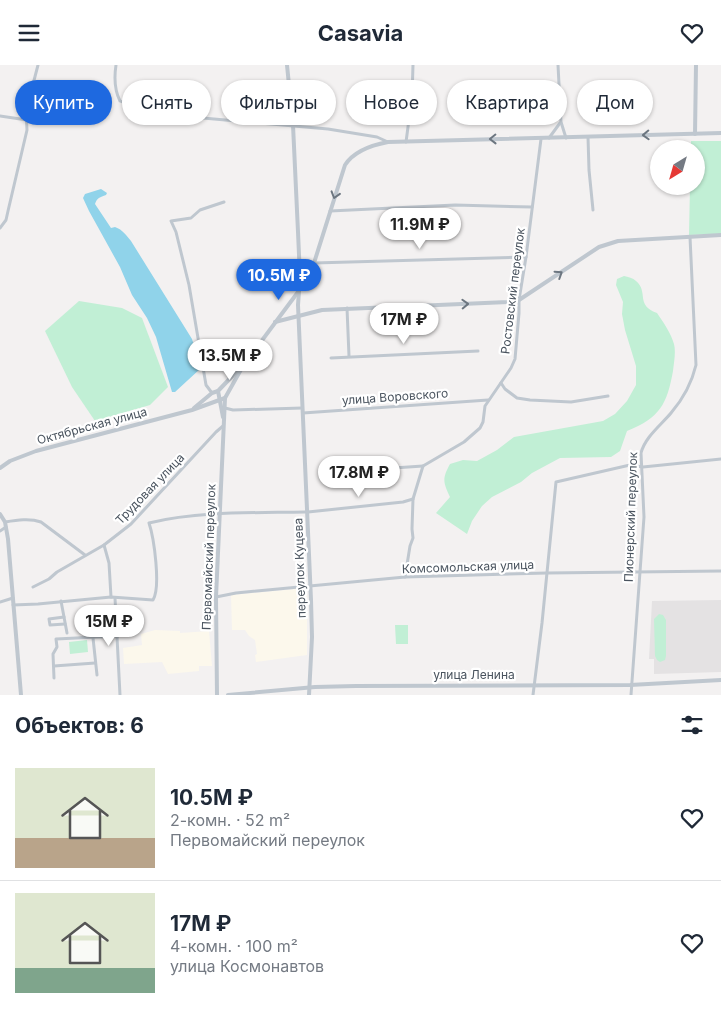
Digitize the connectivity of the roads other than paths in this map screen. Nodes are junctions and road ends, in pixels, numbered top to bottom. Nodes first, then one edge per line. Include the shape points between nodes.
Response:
1 (38, 65) edge
2 (116, 65) edge
3 (287, 65) edge
4 (413, 65) edge
5 (558, 65) edge
6 (696, 65) edge
7 (34, 80) edge
8 (288, 80) edge
9 (559, 80) edge
10 (0, 116) edge
11 (15, 118) edge
12 (221, 119) edge
13 (27, 125) edge
14 (293, 125) joint
15 (558, 125) edge
16 (561, 125) edge
17 (721, 133) edge
18 (694, 134) junction
19 (566, 137) junction
20 (588, 137) junction
21 (548, 138) junction
22 (541, 139) junction
23 (388, 142) junction
24 (406, 142) junction
25 (224, 202) dead end
26 (532, 207) junction
27 (330, 211) junction
28 (593, 211) dead end
29 (0, 228) edge
30 (721, 235) edge
31 (690, 236) junction
32 (526, 257) junction
33 (314, 263) junction
34 (298, 292) junction
35 (519, 300) junction
36 (347, 308) junction
37 (298, 315) junction
38 (275, 322) junction
39 (478, 351) dead end
40 (349, 356) junction
41 (331, 357) dead end
42 (243, 365) junction
43 (501, 383) junction
44 (212, 393) junction
45 (221, 396) junction
46 (608, 396) dead end
47 (489, 400) junction
48 (207, 405) junction
49 (225, 408) junction
50 (192, 410) junction
51 (302, 411) junction
52 (222, 413) junction
53 (224, 419) junction
54 (223, 426) junction
55 (721, 459) edge
56 (423, 466) junction
57 (643, 467) junction
58 (0, 468) edge
59 (335, 472) dead end
60 (413, 499) junction
61 (306, 512) junction
62 (0, 514) edge
63 (220, 514) junction
64 (4, 523) edge
65 (0, 531) edge
66 (104, 545) junction
67 (86, 555) junction
68 (640, 571) junction
69 (721, 571) edge
70 (547, 573) junction
71 (405, 577) junction
72 (310, 586) junction
73 (32, 587) dead end
74 (113, 597) junction
75 (216, 597) junction
76 (13, 598) junction
77 (61, 601) junction
78 (0, 602) edge
79 (13, 605) junction
80 (64, 617) junction
81 (65, 624) junction
82 (67, 633) dead end
83 (118, 636) junction
84 (93, 638) junction
85 (95, 663) junction
86 (54, 666) junction
87 (97, 675) dead end
88 (54, 678) dead end
89 (721, 681) edge
90 (534, 685) junction
91 (630, 685) junction
92 (309, 688) junction
93 (21, 695) edge
94 (120, 695) edge
95 (217, 695) edge
96 (228, 695) edge
97 (309, 695) edge
98 (533, 695) edge
99 (630, 695) edge

1 - 7 street
2 - 12 street via 114,81 120,101 158,114
3 - 8 street, переулок Куцева
4 - 24 street
5 - 9 street
6 - 18 street
10 - 11 street
13 - 29 street via 6,220
14 - 23 street via 361,134
14 - 34 street, переулок Куцева
15 - 21 street
16 - 19 street
17 - 18 street
18 -> 20 street
19 - 20 street
19 - 21 street
20 - 28 street
21 - 22 street
22 -> 24 street
22 - 26 street, Ростовский переулок
23 - 24 street
23 -> 27 street, переулок Куцева via 349,158
25 - 44 street via 200,210 191,218 171,221 187,276 206,385
26 - 27 street via 455,205
26 - 32 street, Ростовский переулок
27 - 33 street, переулок Куцева
30 - 31 street
35 -> 31 street via 599,247 618,241
31 - 57 street, Пионерский переулок via 694,375 673,411 643,445
32 - 33 street
32 - 35 street, Ростовский переулок
33 - 34 street, переулок Куцева
34 - 37 street, переулок Куцева
34 - 38 street, Первомайский переулок
36 -> 35 street
35 - 43 street, Ростовский переулок via 515,359
36 - 37 street
36 - 40 street
37 - 38 street
37 - 51 street, переулок Куцева
38 - 42 street, Первомайский переулок
39 - 40 street
40 - 41 street
42 - 45 street, Первомайский переулок
42 - 45 street, Первомайский переулок
43 - 46 street via 517,398 530,400 571,402
43 - 47 street, Ростовский переулок
44 - 45 street, Октябрьская улица
44 - 50 street, Октябрьская улица
45 - 48 street, Октябрьская улица
45 - 49 street, Первомайский переулок
45 - 52 street, Первомайский переулок
47 - 51 street, улица Воровского
47 - 56 street, Ростовский переулок via 480,428 464,442
48 - 50 street, Октябрьская улица
48 - 52 street
49 - 51 street, улица Воровского
49 - 53 street, Первомайский переулок
50 - 58 street, Октябрьская улица via 36,451
51 - 61 street, переулок Куцева
52 - 53 street, Первомайский переулок
53 - 54 street, Первомайский переулок
54 - 63 street, Первомайский переулок
54 - 66 street, Трудовая улица via 131,524
55 - 57 street
56 - 59 street, Ростовский переулок
56 - 60 street
57 - 68 street, Пионерский переулок
57 - 70 street via 630,465 556,482
60 - 61 street, Трудовая улица via 403,503
60 - 71 street via 413,538
61 - 63 street, Трудовая улица
61 - 72 street, переулок Куцева
62 - 64 street
63 - 74 street, Трудовая улица via 149,523 157,580 155,599
63 - 75 street, Первомайский переулок
64 - 65 street
64 - 67 street via 35,520
64 - 76 street
66 - 67 street, Трудовая улица
66 - 74 street
67 - 73 street, Трудовая улица
68 - 69 street, Комсомольская улица
68 - 70 street, Комсомольская улица
68 - 91 street, Пионерский переулок
70 - 71 street, Комсомольская улица
70 - 90 street
71 - 72 street, Комсомольская улица
72 - 75 street, Комсомольская улица
72 - 92 street, переулок Куцева
74 - 77 street
74 - 83 street
75 - 95 street, Первомайский переулок
76 - 78 street
76 - 79 street
77 - 79 street
77 - 80 street
79 - 93 street
80 - 81 street
80 - 81 street via 49,619 50,625
81 - 82 street
83 - 84 street
83 - 94 street
84 - 85 street
84 - 86 street via 56,639
85 - 86 street
85 - 87 street
86 - 88 street
89 - 91 street, улица Ленина
90 - 91 street, улица Ленина
90 - 92 street, улица Ленина
90 - 98 street
91 - 99 street, Пионерский переулок
92 - 96 street, улица Ленина
92 - 97 street, переулок Куцева

